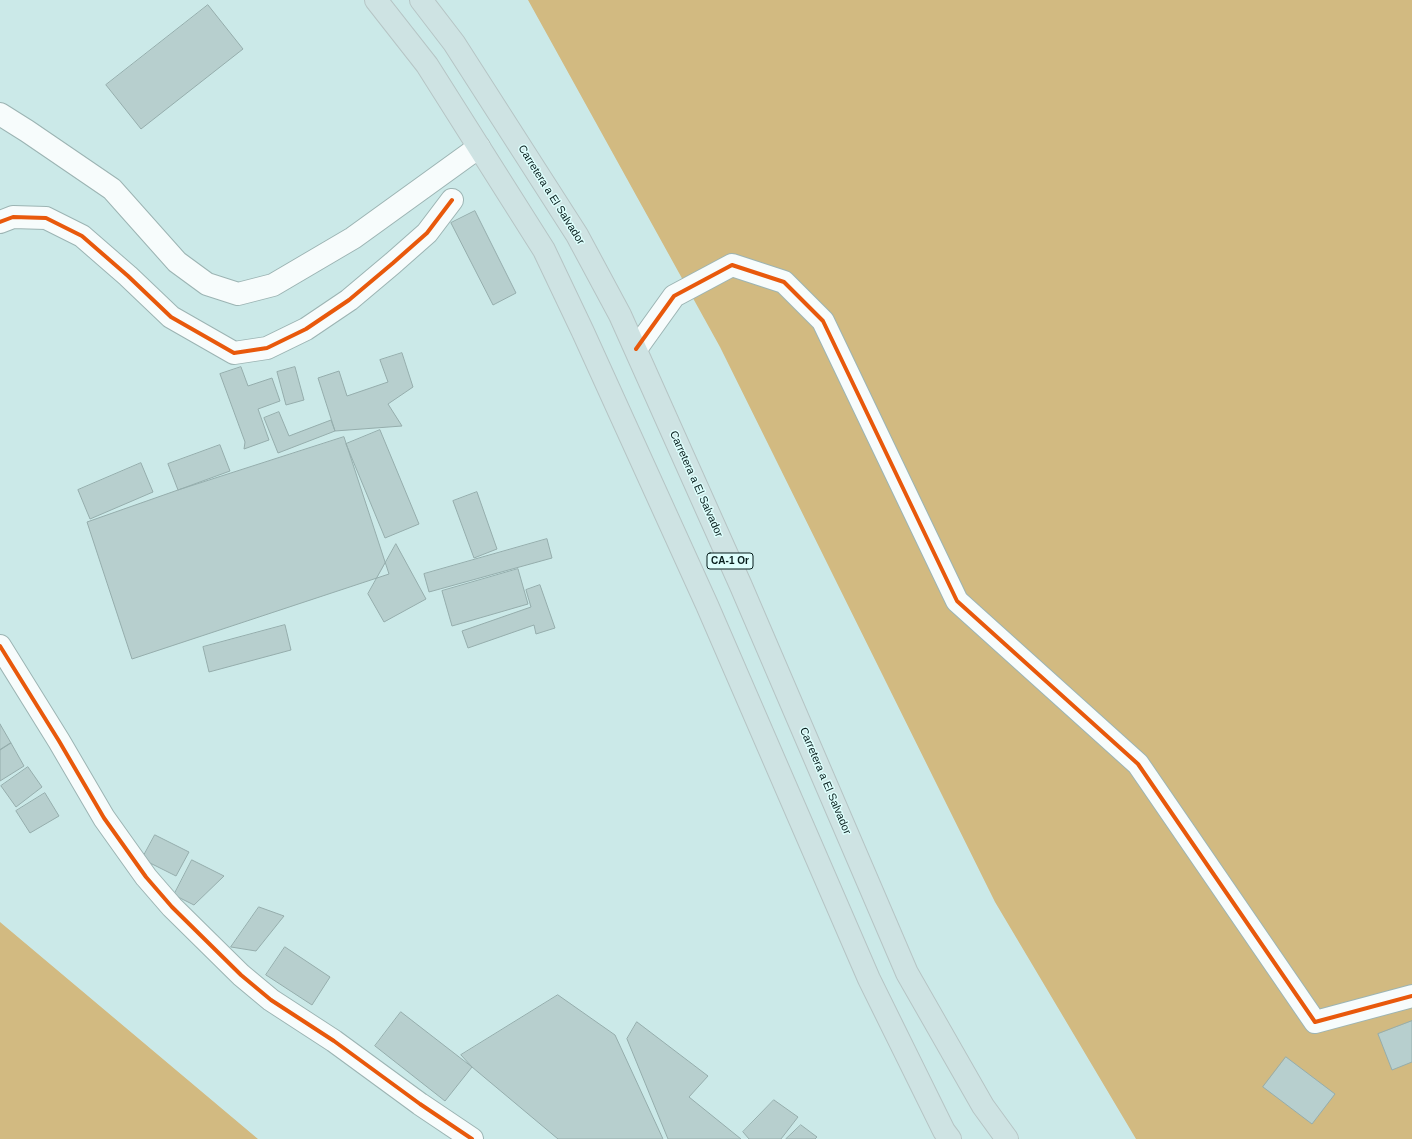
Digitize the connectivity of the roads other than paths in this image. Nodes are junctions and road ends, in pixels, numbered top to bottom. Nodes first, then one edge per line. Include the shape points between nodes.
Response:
1 (376, 0) edge
2 (420, 0) edge
3 (0, 114) edge
4 (479, 147) junction
5 (538, 175) junction
6 (509, 194) junction
7 (452, 200) dead end
8 (0, 222) edge
9 (636, 349) junction
10 (0, 646) edge
11 (1412, 996) edge
12 (472, 1139) edge
13 (950, 1139) edge
14 (1007, 1139) edge

1 - 4 highway, CA-1 Or via 426,65
2 - 5 highway, Carretera a El Salvador / CA-1 Or via 454,43
3 - 4 street via 112,188 177,262 207,284 238,294 273,285 353,238
4 - 6 highway, CA-1 Or
5 - 6 highway
5 - 9 highway, Carretera a El Salvador / CA-1 Or via 577,235
6 - 13 highway, CA-1 Or via 544,250 583,332 707,605 869,979
7 - 8 street via 427,233 349,300 306,329 267,348 234,353 171,317 82,236 46,218 13,217
9 - 11 street via 674,296 732,265 784,282 823,321 957,601 1138,764 1315,1022
9 - 14 highway, Carretera a El Salvador / CA-1 Or via 907,973 983,1106
10 - 12 street via 104,818 146,877 172,907 241,975 271,1000 334,1041

